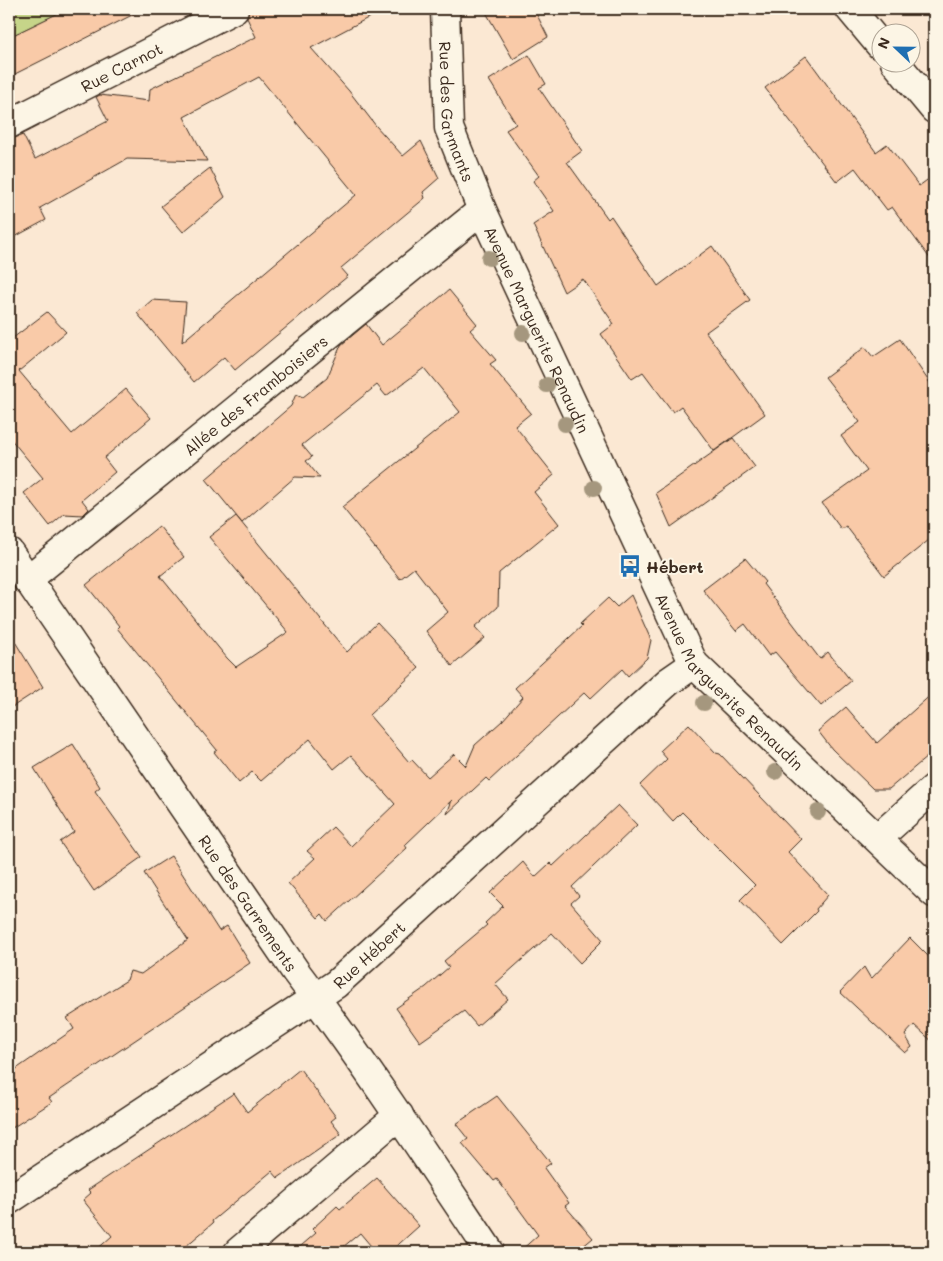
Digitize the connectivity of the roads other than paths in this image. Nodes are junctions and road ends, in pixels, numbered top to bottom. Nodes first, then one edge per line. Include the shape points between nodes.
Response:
1 (234, 9) edge
2 (445, 9) edge
3 (850, 9) edge
4 (870, 33) edge
5 (903, 72) edge
6 (934, 109) edge
7 (9, 124) edge
8 (482, 210) junction
9 (9, 552) edge
10 (27, 580) junction
11 (694, 664) junction
12 (934, 788) edge
13 (878, 838) junction
14 (934, 893) edge
15 (315, 998) junction
16 (399, 1115) junction
17 (9, 1200) edge
18 (238, 1252) edge
19 (490, 1252) edge

1 - 7 street, Rue Carnot
2 - 8 street, Rue des Garmants via 449,128
3 - 4 street
5 - 6 street
8 - 10 street, Allée des Framboisiers
8 - 11 street, Avenue Marguerite Renaudin
9 - 10 street, Rue des Garrements
10 - 15 street, Rue des Garrements
11 - 13 street, Avenue Marguerite Renaudin
11 - 15 street, Rue Hébert via 668,682 336,984
12 - 13 street
13 - 14 street, Avenue Marguerite Renaudin
15 - 16 street, Rue des Garrements
15 - 17 street, Rue Hébert
16 - 18 street
16 - 19 street, Rue des Garrements

